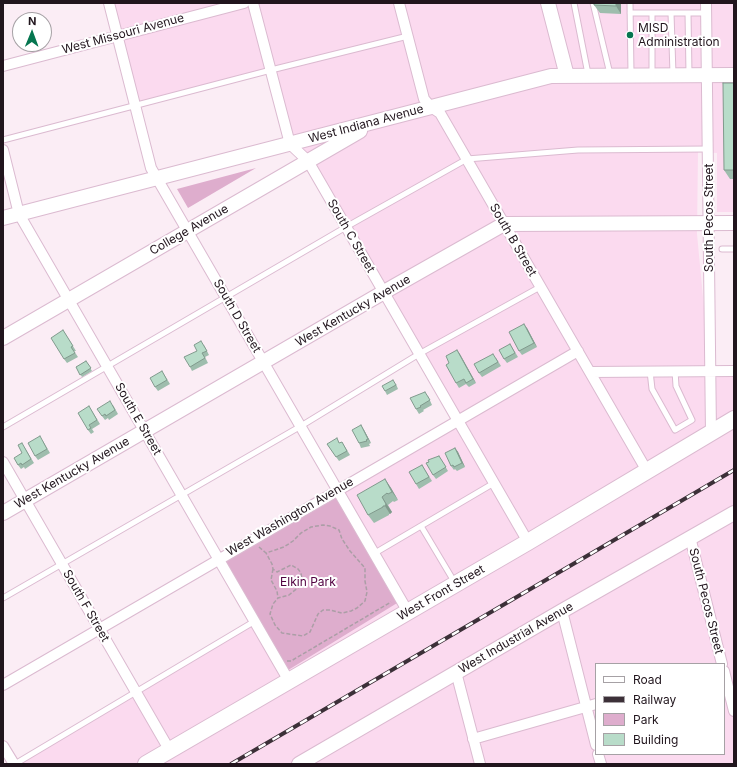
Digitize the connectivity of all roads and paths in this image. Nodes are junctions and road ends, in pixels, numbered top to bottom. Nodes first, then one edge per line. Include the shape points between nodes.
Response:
1 (109, 3) edge
2 (244, 3) edge
3 (253, 3) edge
4 (399, 3) edge
5 (548, 3) edge
6 (574, 3) edge
7 (593, 3) edge
8 (630, 3) edge
9 (707, 8) edge
10 (630, 13) junction
11 (652, 13) junction
12 (671, 13) junction
13 (688, 13) junction
14 (118, 36) junction
15 (408, 36) junction
16 (3, 66) edge
17 (271, 70) junction
18 (610, 75) junction
19 (631, 75) junction
20 (652, 75) junction
21 (672, 75) junction
22 (689, 75) junction
23 (708, 75) junction
24 (734, 75) edge
25 (567, 76) junction
26 (589, 76) junction
27 (136, 106) junction
28 (431, 107) junction
29 (376, 121) junction
30 (3, 140) edge
31 (290, 144) junction
32 (708, 149) junction
33 (3, 150) edge
34 (467, 159) junction
35 (308, 161) junction
36 (158, 178) junction
37 (19, 214) junction
38 (3, 218) edge
39 (734, 223) edge
40 (504, 224) junction
41 (708, 224) junction
42 (346, 227) junction
43 (188, 230) junction
44 (722, 249) dead end
45 (734, 249) edge
46 (540, 287) junction
47 (384, 292) junction
48 (226, 297) junction
49 (69, 300) junction
50 (3, 338) edge
51 (578, 351) junction
52 (420, 354) junction
53 (264, 362) junction
54 (107, 366) junction
55 (650, 371) junction
56 (676, 371) junction
57 (710, 371) junction
58 (734, 371) edge
59 (590, 372) junction
60 (458, 420) junction
61 (734, 420) edge
62 (301, 426) junction
63 (3, 427) edge
64 (145, 431) junction
65 (710, 434) junction
66 (3, 462) edge
67 (647, 471) junction
68 (494, 483) junction
69 (338, 489) junction
70 (182, 494) junction
71 (25, 500) junction
72 (3, 513) edge
73 (730, 517) edge
74 (421, 526) junction
75 (690, 537) junction
76 (253, 539) junction
77 (528, 542) junction
78 (266, 553) junction
79 (375, 553) junction
80 (219, 559) junction
81 (62, 564) junction
82 (273, 569) junction
83 (456, 584) junction
84 (3, 598) edge
85 (278, 598) junction
86 (392, 601) dead end
87 (562, 611) junction
88 (408, 612) junction
89 (255, 621) junction
90 (99, 628) junction
91 (286, 660) dead end
92 (722, 663) edge
93 (456, 672) junction
94 (725, 674) edge
95 (290, 681) junction
96 (3, 685) edge
97 (136, 692) junction
98 (591, 705) edge
99 (734, 711) edge
100 (595, 737) edge
101 (473, 739) junction
102 (3, 746) edge
103 (170, 750) junction
104 (14, 764) edge
105 (146, 764) edge
106 (299, 764) edge
107 (480, 764) edge

1 - 14 street, South D Street
2 - 14 street, West Missouri Avenue
3 - 17 street
4 - 15 street, South B Street
5 - 25 street
6 - 26 lane
7 - 18 lane
8 - 10 lane
9 - 13 lane
9 - 23 street, South Pecos Street
10 - 11 lane
10 - 19 lane
11 - 12 lane
11 - 20 lane
12 - 13 lane
12 - 21 lane
13 - 22 lane
14 - 16 street, West Missouri Avenue
14 - 27 street, South D Street
15 - 17 lane
15 - 28 street, South B Street via 424,99
17 - 27 lane
17 - 31 street
18 - 19 street, West Indiana Avenue
18 - 26 street, West Indiana Avenue
19 - 20 street, West Indiana Avenue
20 - 21 street, West Indiana Avenue
21 - 22 street, West Indiana Avenue
22 - 23 street, West Indiana Avenue
23 - 24 street, West Indiana Avenue
23 - 32 street, South Pecos Street
25 - 26 street, West Indiana Avenue
25 - 28 street, West Indiana Avenue via 551,76
27 - 30 lane
27 - 36 street, South D Street via 151,168
28 - 29 street, West Indiana Avenue
28 - 34 street, South B Street via 440,113
29 - 31 street, West Indiana Avenue
29 - 35 street, College Avenue
31 - 35 street, South C Street
31 - 36 street, West Indiana Avenue
32 - 34 lane via 578,150
32 - 41 street, South Pecos Street
33 - 37 street, South E Street
34 - 40 street, South B Street
34 - 42 lane
35 - 42 street, South C Street
35 - 43 street, College Avenue
36 - 37 street, West Indiana Avenue
36 - 43 street, South D Street
37 - 38 street, West Indiana Avenue
37 - 49 street, South E Street
39 - 41 street, West Kentucky Avenue
40 - 41 street, West Kentucky Avenue
40 - 46 street, South B Street
40 - 47 street, West Kentucky Avenue
41 - 57 street, South Pecos Street
42 - 47 street, South C Street
42 - 48 lane
43 - 48 street, South D Street
43 - 49 street, College Avenue
44 - 45 lane
46 - 51 street, South B Street
46 - 52 lane
47 - 52 street, South C Street
47 - 53 street, West Kentucky Avenue
48 - 53 street, South D Street
48 - 54 lane
49 - 50 street, College Avenue
49 - 54 street, South E Street
51 - 59 street, South B Street
51 - 60 street, West Washington Avenue
52 - 60 street, South C Street
52 - 62 lane
53 - 62 street, South D Street
53 - 64 street, West Kentucky Avenue
54 - 63 lane
54 - 64 street, South E Street
55 - 56 street
55 - 56 lane via 652,389 675,430 692,420 676,386
55 - 59 street
56 - 57 street
57 - 58 street
57 - 65 street, South Pecos Street
59 - 67 street, South B Street
60 - 68 street, South C Street
60 - 69 street, West Washington Avenue
61 - 65 main road, West Front Street
62 - 69 street, South D Street
62 - 70 lane
64 - 70 street, South E Street
64 - 71 street, West Kentucky Avenue
65 - 67 main road, West Front Street
66 - 71 street, South F Street
67 - 77 main road, West Front Street
68 - 74 lane
68 - 77 street, South C Street
69 - 76 street, West Washington Avenue
69 - 79 street, South D Street
70 - 80 street, South E Street
70 - 81 lane
71 - 72 street, West Kentucky Avenue
71 - 81 street, South F Street
73 - 75 street, West Industrial Avenue
74 - 79 lane
74 - 83 lane
75 - 87 street, West Industrial Avenue
75 - 92 street, South Pecos Street
76 - 78 path
76 - 80 street, West Washington Avenue
77 - 83 main road, West Front Street
78 - 82 path
78 - 85 path via 284,547 311,527 330,526 339,530 346,545 365,568 368,592 365,601 351,611 323,610 318,614 310,632 303,636 282,633 275,625 270,614
79 - 88 street, South D Street
80 - 89 street, South E Street
80 - 90 street, West Washington Avenue
81 - 84 lane
81 - 90 street, South F Street
82 - 85 path via 271,580
82 - 85 path via 277,572 290,565 301,574 300,586 289,595
83 - 88 main road, West Front Street
86 - 91 path via 291,661
87 - 93 street, West Industrial Avenue
87 - 98 street
88 - 95 main road, West Front Street
89 - 95 street, South E Street
89 - 97 lane
90 - 96 street, West Washington Avenue
90 - 97 street, South F Street
93 - 101 street
93 - 106 street, West Industrial Avenue
94 - 99 street, South Pecos Street
95 - 103 main road, West Front Street
97 - 103 street, South F Street
97 - 104 lane
98 - 100 street
98 - 101 street
101 - 107 street
102 - 104 street
103 - 105 main road, West Front Street

